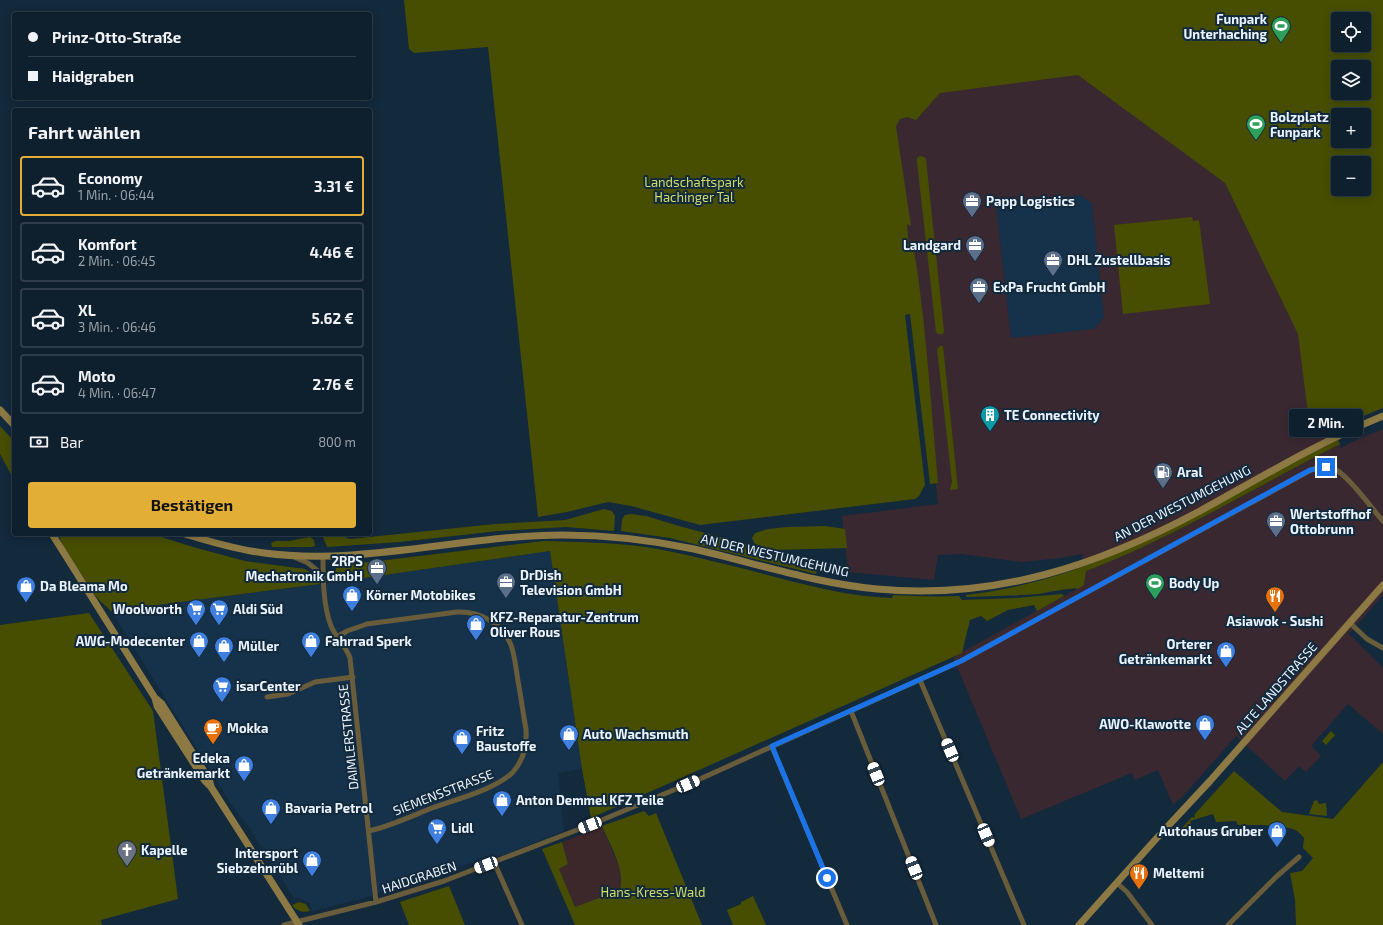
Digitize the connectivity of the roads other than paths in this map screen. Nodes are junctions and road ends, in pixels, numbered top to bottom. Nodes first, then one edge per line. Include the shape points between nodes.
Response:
1 (0, 410) edge
2 (1383, 416) edge
3 (12, 423) edge
4 (1383, 521) edge
5 (53, 536) edge
6 (193, 536) edge
7 (291, 555) junction
8 (323, 556) junction
9 (323, 575) junction
10 (1383, 585) edge
11 (1350, 623) junction
12 (337, 637) junction
13 (1383, 648) edge
14 (353, 677) junction
15 (920, 680) junction
16 (267, 697) dead end
17 (851, 711) junction
18 (772, 746) junction
19 (369, 831) junction
20 (1299, 857) dead end
21 (494, 862) junction
22 (1117, 883) junction
23 (376, 902) junction
24 (298, 923) edge
25 (284, 925) edge
26 (522, 925) edge
27 (847, 925) edge
28 (936, 925) edge
29 (1024, 925) edge
30 (1079, 925) edge
31 (1152, 925) edge
32 (1228, 925) edge

1 - 3 main road
2 - 8 main road, AN DER WESTUMGEHUNG via 1325,442 1138,541 1059,572 984,587 935,591 876,589 826,582 668,544 600,536 542,535
4 - 15 street, HAIDGRABEN via 1342,473 1332,468 1315,468 1008,636
5 - 24 main road via 155,698 162,704 194,754 211,787
6 - 7 main road, AN DER WESTUMGEHUNG via 264,553
7 - 8 main road, AN DER WESTUMGEHUNG
7 - 9 street via 308,563
8 - 9 street, DAIMLERSTRASSE
9 - 12 street, DAIMLERSTRASSE via 329,619
10 - 11 main road, ALTE LANDSTRASSE
11 - 13 street via 1367,639
11 - 22 main road, ALTE LANDSTRASSE
12 - 14 street, DAIMLERSTRASSE via 350,658
12 - 19 street, SIEMENSSTRASSE via 367,624 457,612 481,615 502,631 511,645 526,729 525,752 506,778
14 - 16 street via 315,682 288,694
14 - 19 street, DAIMLERSTRASSE
15 - 17 street, HAIDGRABEN
15 - 29 street
17 - 18 street, HAIDGRABEN
17 - 28 street
18 - 21 street, HAIDGRABEN via 643,803
18 - 27 street
19 - 23 street, DAIMLERSTRASSE
20 - 32 street
21 - 23 street, HAIDGRABEN
21 - 26 street
22 - 30 main road, ALTE LANDSTRASSE
22 - 31 street
23 - 24 street, HAIDGRABEN
24 - 25 street, HAIDGRABEN

